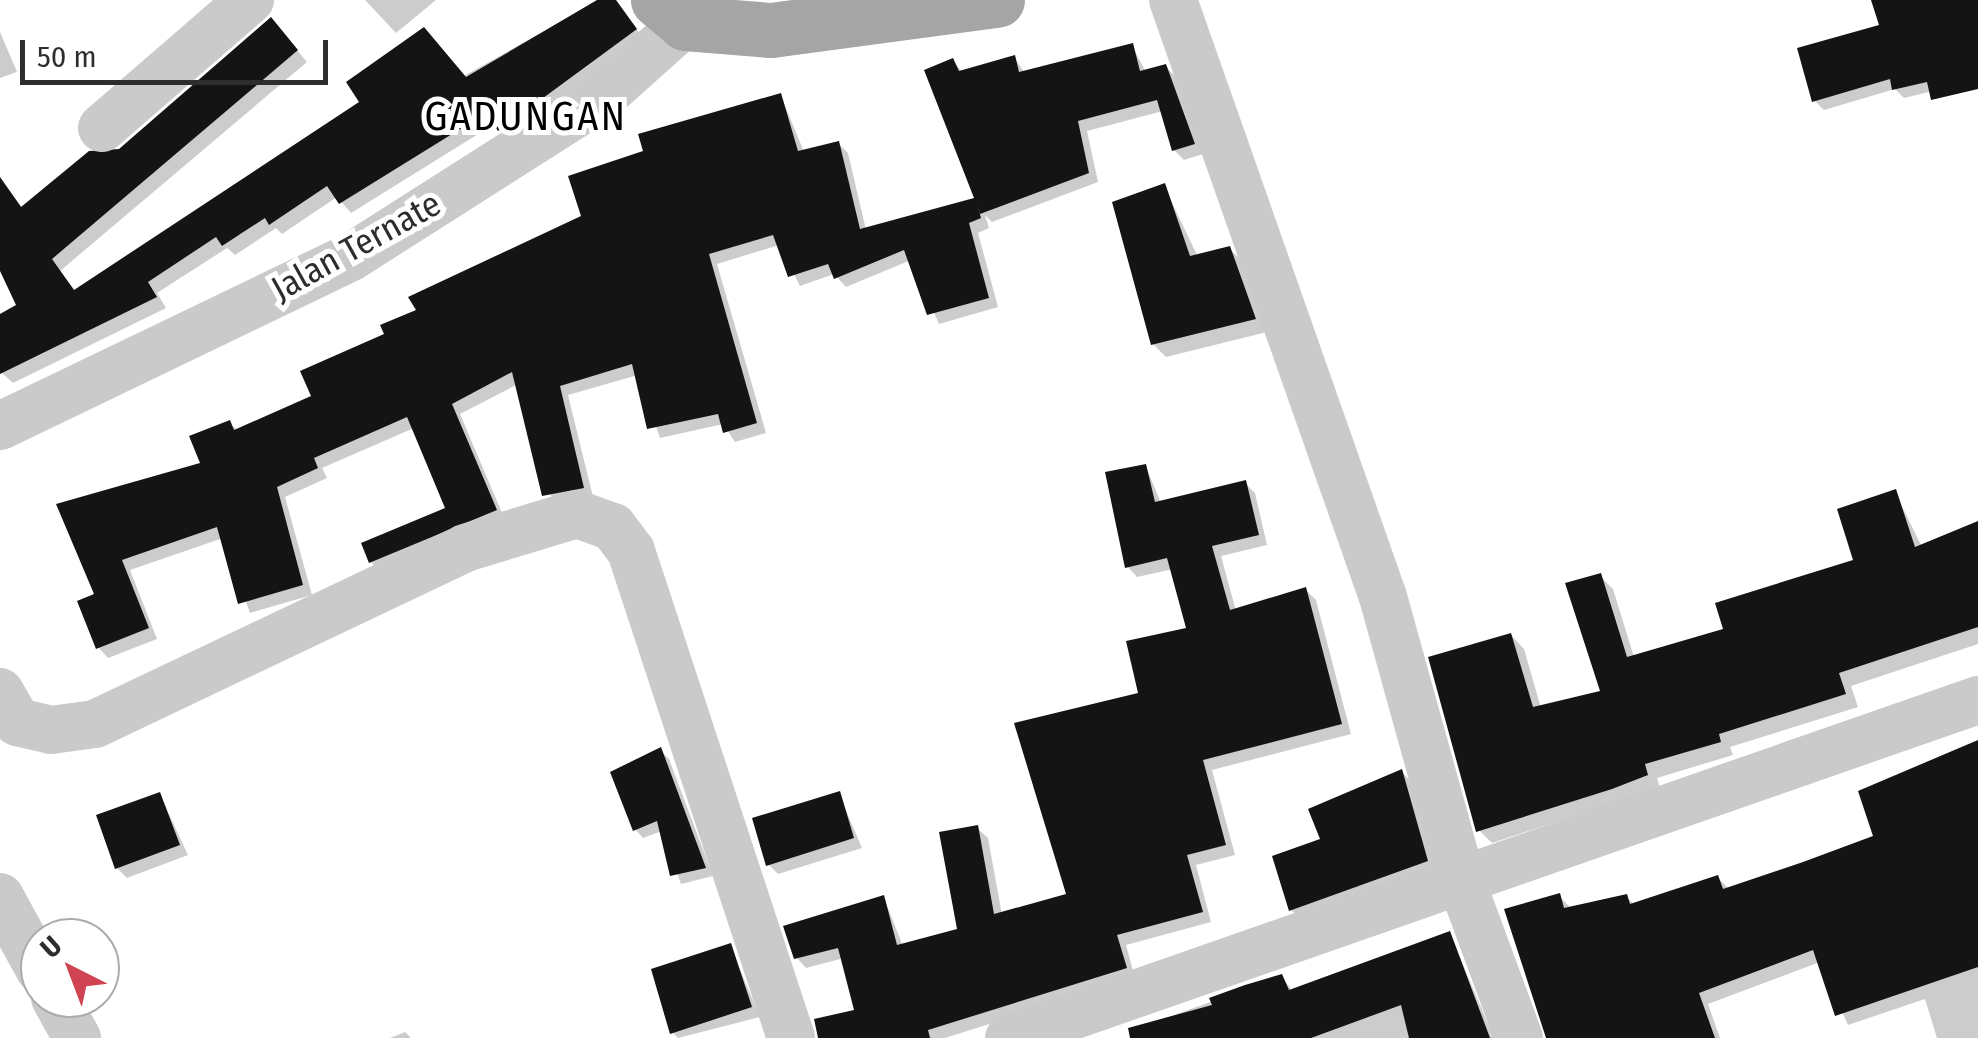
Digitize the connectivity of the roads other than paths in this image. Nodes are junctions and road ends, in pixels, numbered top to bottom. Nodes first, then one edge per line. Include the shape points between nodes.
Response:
1 (250, 0) edge
2 (996, 0) edge
3 (1173, 0) edge
4 (671, 12) edge
5 (102, 128) dead end
6 (0, 426) edge
7 (0, 692) edge
8 (1978, 700) edge
9 (1464, 886) junction
10 (0, 897) edge
11 (20, 934) edge
12 (790, 1038) edge
13 (1010, 1038) edge
14 (1519, 1038) edge

1 - 5 street
2 - 4 main road via 771,30
3 - 9 street via 1383,597
4 - 6 street, Jalan Ternate via 601,98 351,256
7 - 12 street via 17,722 50,730 94,724 465,548 577,514 613,527 631,551
8 - 9 street
9 - 13 street
9 - 14 street
10 - 11 street

